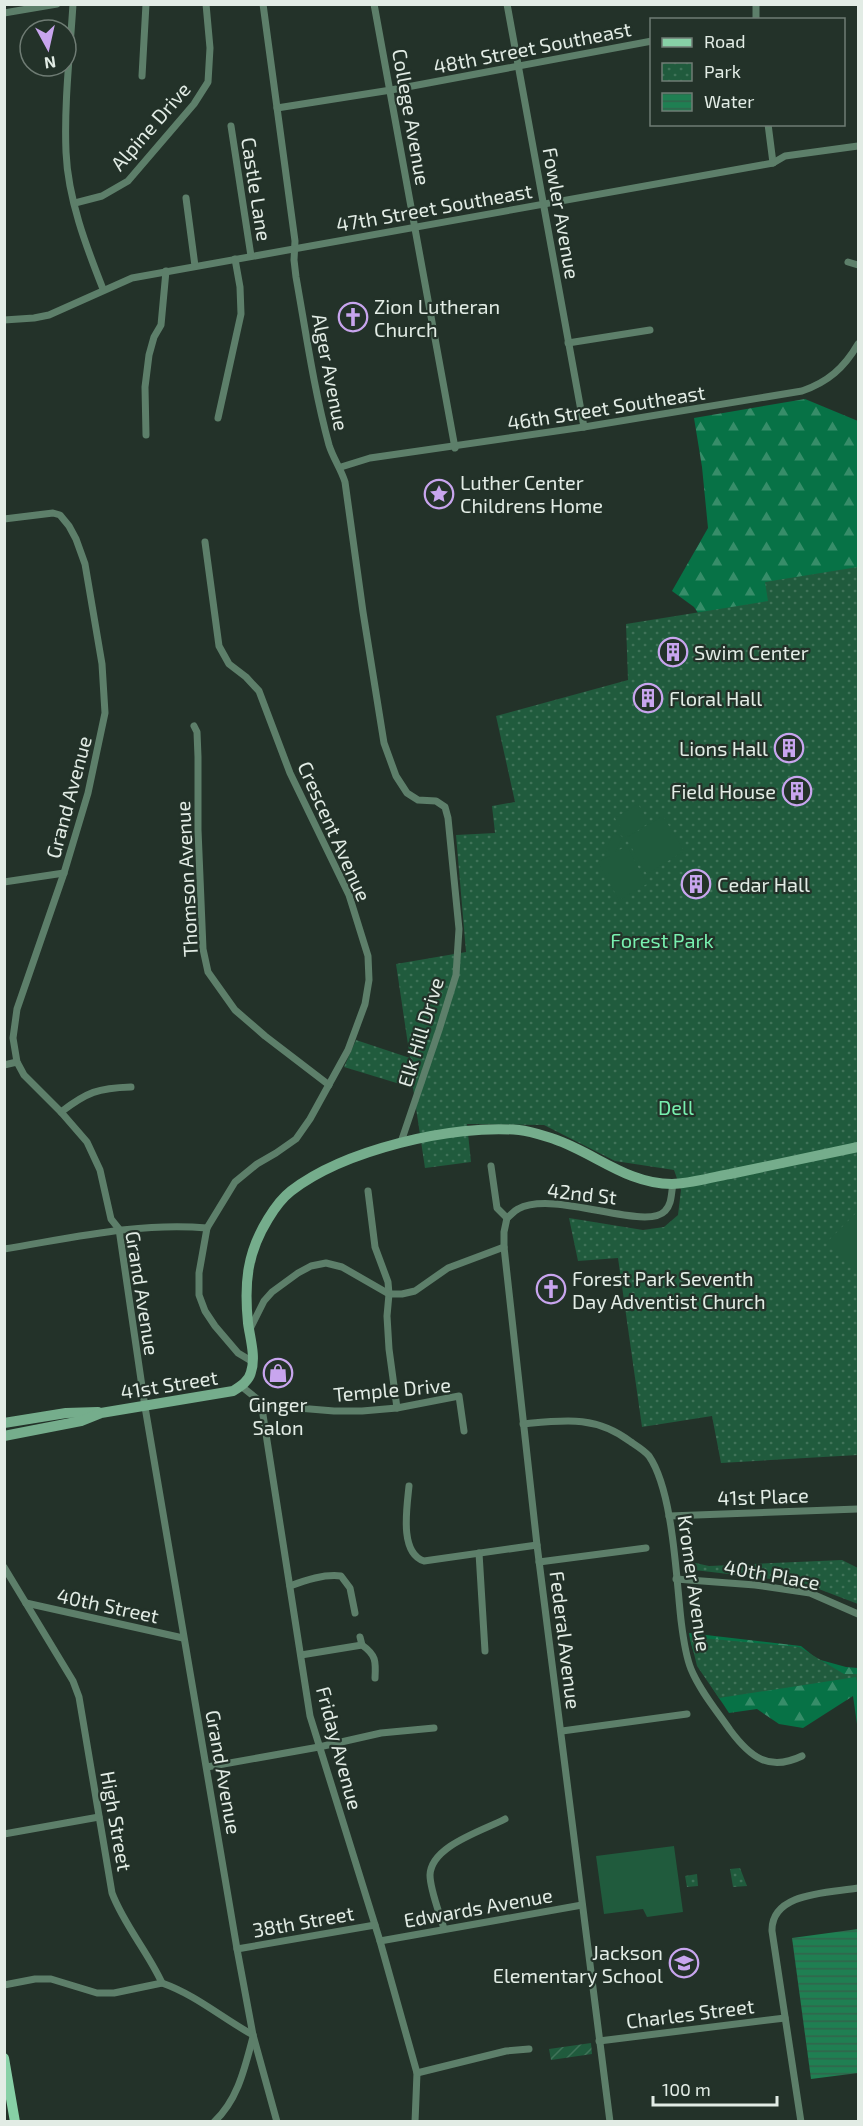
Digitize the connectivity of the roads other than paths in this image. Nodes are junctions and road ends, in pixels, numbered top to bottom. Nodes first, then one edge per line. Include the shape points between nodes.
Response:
1 (57, 4) edge
2 (73, 4) edge
3 (146, 4) edge
4 (206, 4) edge
5 (263, 4) edge
6 (374, 4) edge
7 (507, 4) edge
8 (4, 13) edge
9 (650, 41) edge
10 (518, 65) junction
11 (142, 76) dead end
12 (391, 90) junction
13 (277, 108) junction
14 (231, 126) dead end
15 (768, 126) edge
16 (858, 147) edge
17 (773, 163) junction
18 (186, 198) dead end
19 (75, 203) junction
20 (544, 205) junction
21 (415, 226) junction
22 (294, 248) junction
23 (251, 256) junction
24 (235, 259) junction
25 (848, 262) dead end
26 (858, 265) edge
27 (195, 266) junction
28 (166, 272) junction
29 (103, 289) junction
30 (4, 320) edge
31 (650, 330) dead end
32 (568, 343) junction
33 (858, 344) edge
34 (218, 418) dead end
35 (584, 428) junction
36 (146, 435) dead end
37 (455, 447) junction
38 (341, 468) junction
39 (4, 519) edge
40 (205, 542) dead end
41 (194, 726) dead end
42 (64, 873) junction
43 (4, 882) edge
44 (459, 929) joint
45 (17, 1062) junction
46 (4, 1065) edge
47 (329, 1085) junction
48 (131, 1087) dead end
49 (61, 1112) junction
50 (401, 1142) junction
51 (858, 1147) edge
52 (491, 1166) dead end
53 (673, 1185) junction
54 (368, 1191) dead end
55 (507, 1218) junction
56 (207, 1228) junction
57 (119, 1229) junction
58 (504, 1247) junction
59 (4, 1249) edge
60 (389, 1294) junction
61 (249, 1332) junction
62 (253, 1362) junction
63 (241, 1386) junction
64 (261, 1402) junction
65 (145, 1407) junction
66 (397, 1408) junction
67 (4, 1423) edge
68 (523, 1424) junction
69 (27, 1425) junction
70 (464, 1431) dead end
71 (4, 1436) edge
72 (409, 1486) dead end
73 (858, 1509) edge
74 (669, 1516) junction
75 (537, 1545) junction
76 (646, 1548) dead end
77 (479, 1553) junction
78 (539, 1562) junction
79 (4, 1567) edge
80 (676, 1579) junction
81 (290, 1586) junction
82 (27, 1604) junction
83 (355, 1613) dead end
84 (858, 1614) edge
85 (183, 1638) junction
86 (485, 1651) dead end
87 (301, 1655) junction
88 (375, 1678) dead end
89 (687, 1714) dead end
90 (434, 1728) dead end
91 (562, 1731) junction
92 (319, 1747) junction
93 (802, 1756) dead end
94 (207, 1767) junction
95 (99, 1817) junction
96 (505, 1820) dead end
97 (4, 1834) edge
98 (858, 1888) edge
99 (582, 1905) junction
100 (375, 1925) junction
101 (444, 1929) junction
102 (380, 1941) junction
103 (237, 1949) junction
104 (162, 1983) junction
105 (4, 1985) edge
106 (785, 2018) junction
107 (253, 2035) junction
108 (599, 2041) junction
109 (529, 2049) dead end
110 (4, 2058) edge
111 (417, 2073) junction
112 (15, 2121) edge
113 (214, 2121) edge
114 (277, 2121) edge
115 (415, 2121) edge
116 (610, 2121) edge
117 (801, 2121) edge

1 - 8 street
2 - 19 street via 66,153
3 - 11 street
4 - 19 street, Alpine Drive via 208,82 194,104 128,181 102,196
5 - 13 street, Alger Avenue
6 - 12 street, College Avenue
7 - 10 street, Fowler Avenue
9 - 10 street, 48th Street Southeast
10 - 12 street, 48th Street Southeast
10 - 20 street, Fowler Avenue
12 - 13 street, 48th Street Southeast
12 - 21 street, College Avenue
13 - 22 street, Alger Avenue
14 - 23 street, Castle Lane
15 - 17 street
16 - 17 street, 47th Street Southeast via 785,156
17 - 20 street, 47th Street Southeast
18 - 27 street
19 - 29 street
20 - 21 street, 47th Street Southeast
20 - 32 street, Fowler Avenue
21 - 22 street, 47th Street Southeast
21 - 37 street, College Avenue
22 - 23 street, 47th Street Southeast
22 - 38 street, Alger Avenue via 321,413 334,459
23 - 24 street, 47th Street Southeast
24 - 27 street, 47th Street Southeast
24 - 34 street via 241,314
25 - 26 street
27 - 28 street, 47th Street Southeast
28 - 29 street, 47th Street Southeast via 132,278
28 - 36 street via 161,325 149,355 145,387
29 - 30 street, 47th Street Southeast via 49,315
31 - 32 street
32 - 35 street, Fowler Avenue
33 - 35 street, 46th Street Southeast via 837,373 802,391
35 - 37 street, 46th Street Southeast
37 - 38 street, 46th Street Southeast via 370,458
38 - 44 street, Alger Avenue via 384,743 407,793 445,807
39 - 42 street, Grand Avenue via 60,515 82,553 92,597 105,713 90,784
40 - 47 street, Crescent Avenue via 219,646 229,664 259,691 290,773 349,895 368,956 365,1004 348,1050
41 - 47 street, Thomson Avenue via 207,972 235,1010
42 - 43 street
42 - 45 street, Grand Avenue via 17,1010 13,1038
44 - 50 street, Elk Hill Drive via 456,975
45 - 46 street
45 - 49 street, Grand Avenue via 24,1076
47 - 56 street, Crescent Avenue via 296,1139 235,1182
48 - 49 street via 83,1095
49 - 57 street, Grand Avenue via 87,1142 100,1170 111,1219
50 - 53 main road via 454,1131 522,1130 556,1140 627,1176
50 - 61 main road via 321,1172 290,1191 274,1209 250,1253 246,1289
51 - 53 main road
52 - 55 street via 497,1208
53 - 55 street, 42nd St via 670,1205 656,1217 552,1204 518,1209
54 - 60 street via 375,1247
55 - 58 street, Federal Avenue
56 - 57 street
56 - 62 street, Crescent Avenue via 199,1295 215,1326 238,1353
57 - 59 street
57 - 65 street, Grand Avenue
58 - 60 street via 448,1268 415,1291
58 - 68 street, Federal Avenue
60 - 61 street via 342,1267 326,1263 311,1266 264,1300
60 - 66 street via 387,1316
61 - 62 main road
62 - 63 main road via 248,1380
63 - 64 street
63 - 65 main road, 41st Street via 233,1391
64 - 66 street, Temple Drive via 334,1411
64 - 81 street, Friday Avenue
65 - 69 main road, 41st Street via 101,1413 81,1421
65 - 85 street, Grand Avenue
66 - 70 street, Temple Drive via 459,1396
67 - 69 main road, 41st Street
68 - 74 street, Kromer Avenue via 592,1422 619,1432 648,1455 663,1486
68 - 75 street, Federal Avenue
69 - 71 main road, 41st Street
72 - 77 street via 407,1532 411,1552 417,1559
73 - 74 street, 41st Place
74 - 80 street, Kromer Avenue
75 - 77 street
75 - 78 street, Federal Avenue
76 - 78 street
77 - 86 street
78 - 91 street, Federal Avenue
79 - 82 street, High Street
80 - 84 street, 40th Place via 810,1593
80 - 93 street, Kromer Avenue via 691,1668 743,1748 777,1764
81 - 83 street via 341,1576 350,1588
81 - 87 street, Friday Avenue
82 - 85 street, 40th Street
82 - 95 street, High Street via 79,1697
85 - 94 street, Grand Avenue
87 - 88 street via 361,1641 372,1652
87 - 92 street, Friday Avenue
89 - 91 street
90 - 92 street via 381,1732
91 - 99 street, Federal Avenue
92 - 94 street
92 - 100 street, Friday Avenue
94 - 103 street, Grand Avenue
95 - 97 street
95 - 104 street, High Street via 112,1893
96 - 101 street via 438,1855 430,1875
98 - 106 street via 791,1900 777,1911 772,1925
99 - 101 street, Edwards Avenue
99 - 108 street, Federal Avenue
100 - 102 street, Friday Avenue
100 - 103 street, 38th Street
101 - 102 street, Edwards Avenue
102 - 111 street, Friday Avenue
103 - 107 street, Grand Avenue
104 - 105 street via 114,1993 81,1990 51,1979
104 - 107 street via 196,1998
106 - 108 street, Charles Street
106 - 117 street
107 - 113 street via 243,2075
107 - 114 street, Grand Avenue
108 - 116 street, Federal Avenue
109 - 111 street
110 - 112 main road
111 - 115 street, Friday Avenue

